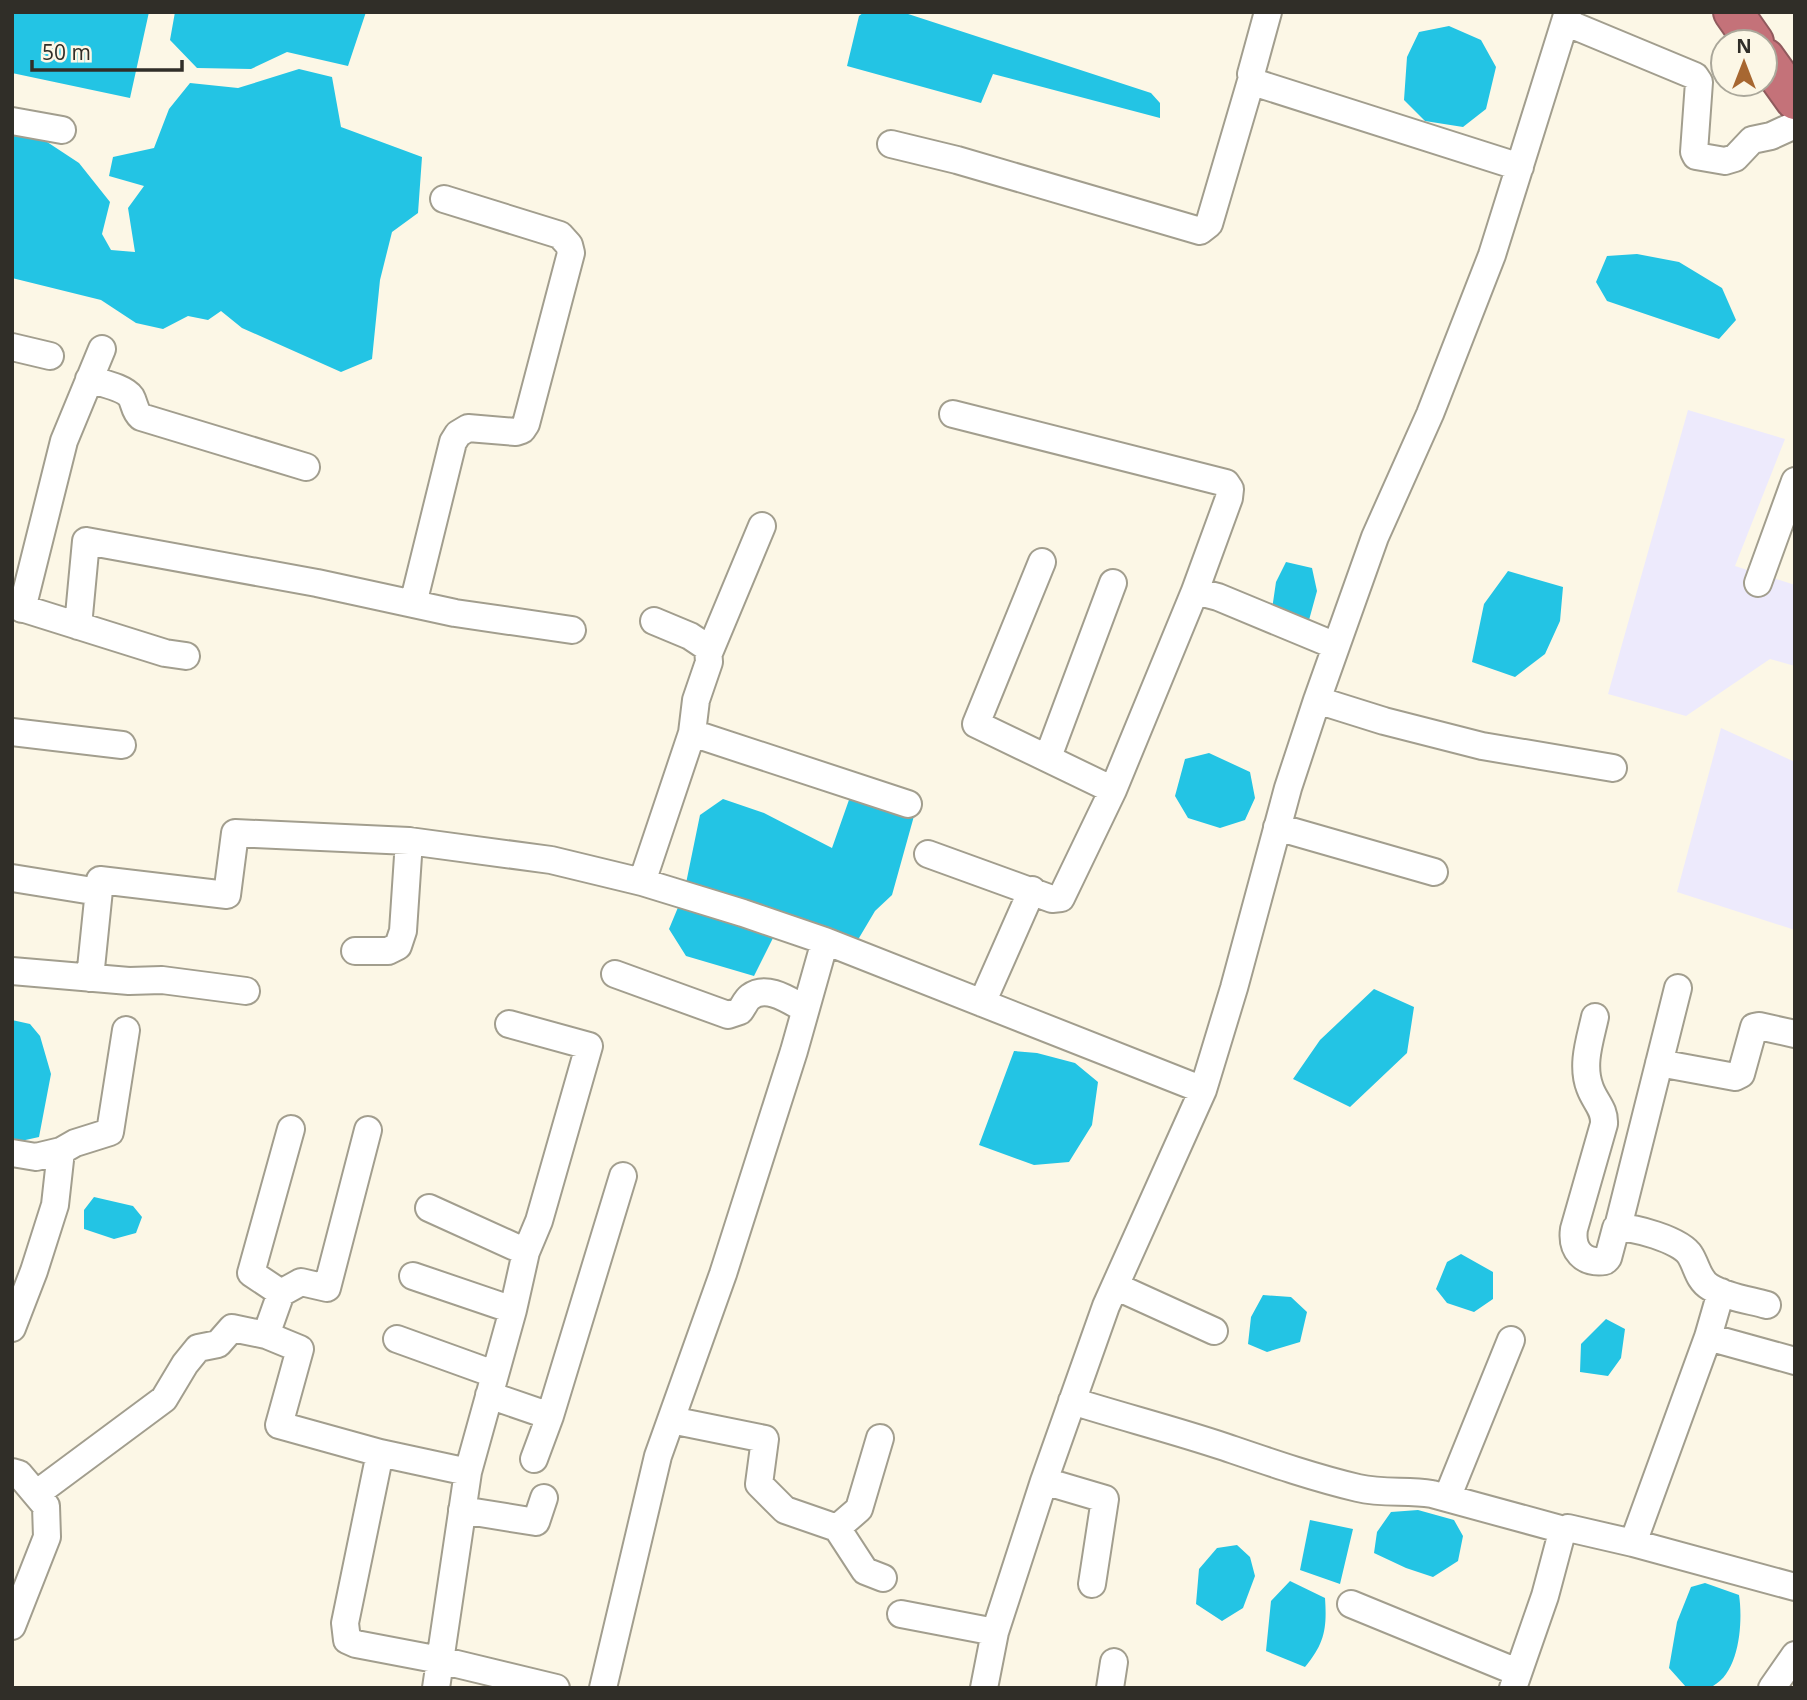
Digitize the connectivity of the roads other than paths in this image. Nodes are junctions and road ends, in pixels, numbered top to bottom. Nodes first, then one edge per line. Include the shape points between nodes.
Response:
1 (1268, 12) edge
2 (1733, 12) edge
3 (1566, 17) edge
4 (1744, 28) edge
5 (1779, 78) edge
6 (1251, 81) junction
7 (1795, 100) edge
8 (12, 121) edge
9 (1795, 125) edge
10 (62, 130) dead end
11 (891, 144) dead end
12 (1520, 167) junction
13 (444, 199) dead end
14 (12, 346) edge
15 (102, 349) dead end
16 (50, 356) dead end
17 (89, 379) junction
18 (953, 414) dead end
19 (306, 467) dead end
20 (1795, 481) edge
21 (43, 525) junction
22 (761, 526) dead end
23 (86, 541) junction
24 (1042, 562) dead end
25 (1113, 583) dead end
26 (1758, 583) dead end
27 (1195, 591) junction
28 (413, 604) junction
29 (17, 607) edge
30 (654, 621) dead end
31 (78, 626) junction
32 (572, 630) dead end
33 (1336, 646) junction
34 (709, 653) junction
35 (186, 656) dead end
36 (1317, 700) junction
37 (12, 732) edge
38 (692, 733) junction
39 (122, 746) dead end
40 (1048, 757) junction
41 (1613, 768) dead end
42 (1113, 790) junction
43 (908, 804) dead end
44 (1278, 827) junction
45 (410, 841) junction
46 (928, 854) dead end
47 (1434, 872) dead end
48 (12, 878) edge
49 (642, 882) junction
50 (1032, 890) junction
51 (99, 892) junction
52 (825, 941) junction
53 (355, 951) dead end
54 (12, 971) edge
55 (615, 974) dead end
56 (90, 978) junction
57 (1678, 988) dead end
58 (246, 991) dead end
59 (982, 1003) junction
60 (805, 1009) junction
61 (1595, 1017) dead end
62 (509, 1024) dead end
63 (126, 1030) dead end
64 (1795, 1034) edge
65 (1659, 1063) junction
66 (1203, 1090) junction
67 (291, 1129) dead end
68 (368, 1130) dead end
69 (61, 1151) junction
70 (12, 1153) edge
71 (623, 1177) dead end
72 (429, 1208) dead end
73 (1618, 1227) junction
74 (526, 1252) junction
75 (413, 1276) dead end
76 (1115, 1286) junction
77 (1721, 1292) junction
78 (281, 1293) junction
79 (1767, 1306) dead end
80 (513, 1310) junction
81 (12, 1328) edge
82 (1214, 1331) dead end
83 (266, 1335) junction
84 (1708, 1337) junction
85 (397, 1339) dead end
86 (1511, 1340) dead end
87 (1795, 1361) edge
88 (492, 1384) junction
89 (1072, 1401) junction
90 (550, 1416) junction
91 (671, 1420) junction
92 (880, 1438) dead end
93 (380, 1453) junction
94 (534, 1459) dead end
95 (12, 1472) edge
96 (468, 1472) junction
97 (1044, 1481) junction
98 (36, 1494) junction
99 (544, 1498) dead end
100 (1447, 1498) junction
101 (463, 1510) junction
102 (837, 1528) junction
103 (1564, 1530) junction
104 (1633, 1543) junction
105 (883, 1578) dead end
106 (1092, 1584) dead end
107 (1795, 1587) edge
108 (1351, 1604) dead end
109 (901, 1614) dead end
110 (12, 1626) edge
111 (995, 1632) junction
112 (1795, 1655) edge
113 (440, 1660) junction
114 (1515, 1680) edge
115 (436, 1688) edge
116 (556, 1688) edge
117 (603, 1688) edge
118 (984, 1688) edge
119 (1772, 1688) edge

1 - 6 street
2 - 4 highway
3 - 9 street via 1695,76 1699,82 1696,156 1735,158 1752,141
3 - 12 street
5 - 7 highway
6 - 11 street via 1209,224 1200,231
6 - 12 street
8 - 10 street
12 - 33 street via 1492,255 1430,414 1375,537
13 - 28 street via 560,235 571,253 526,424 516,432 468,428 453,442
14 - 16 street
15 - 17 street
17 - 19 street via 126,393 141,417
17 - 21 street via 64,441
18 - 27 street via 1226,483 1229,498
20 - 26 street
21 - 23 street
21 - 29 street
22 - 34 street
23 - 28 street
23 - 31 street
24 - 40 street via 976,724
25 - 40 street
27 - 33 street
27 - 42 street
28 - 32 street
29 - 31 street
30 - 34 street via 705,645
31 - 35 street
33 - 36 street
34 - 38 street
36 - 41 street via 1482,746
36 - 44 street
37 - 39 street
38 - 43 street
38 - 49 street
40 - 42 street
42 - 50 street via 1060,898
44 - 47 street
44 - 66 street
45 - 49 street via 551,860
45 - 51 street via 235,833 227,895 100,880
45 - 53 street via 398,946 388,951
46 - 50 street
48 - 51 street
49 - 52 street
50 - 59 street
51 - 56 street
52 - 59 street
52 - 60 street
54 - 56 street
55 - 60 street via 728,1015 740,1012 750,997 760,993 775,994
56 - 58 street via 162,980
57 - 65 street
59 - 66 street
60 - 91 street via 723,1274
61 - 73 street via 1586,1073 1604,1124 1573,1246 1584,1257 1605,1261
62 - 74 street via 589,1046
63 - 69 street via 110,1132
64 - 65 street via 1754,1027 1741,1074 1735,1077
65 - 73 street
66 - 76 street
67 - 78 street via 251,1273
68 - 78 street via 327,1288 301,1282
69 - 70 street via 36,1157
69 - 81 street via 55,1205
71 - 90 street
72 - 74 street
73 - 77 street via 1684,1248 1704,1283
74 - 80 street
75 - 80 street
76 - 82 street
76 - 89 street
77 - 79 street
77 - 84 street
78 - 83 street
80 - 88 street
83 - 93 street via 300,1349 279,1425
83 - 98 street via 232,1328 218,1343 198,1348 164,1399
84 - 87 street
84 - 104 street
85 - 88 street
86 - 100 street
88 - 90 street
88 - 96 street
89 - 97 street
89 - 100 street via 1358,1488
90 - 94 street
91 - 102 street via 765,1439 759,1484 785,1510
91 - 117 street via 658,1456
92 - 102 street via 859,1509
93 - 96 street
93 - 113 street via 345,1623 347,1640
95 - 98 street
96 - 101 street
97 - 106 street via 1105,1499
97 - 111 street
98 - 110 street via 46,1506 47,1537
99 - 101 street via 536,1522
100 - 103 street
101 - 113 street
102 - 105 street via 865,1571
103 - 104 street via 1573,1528
103 - 114 street
104 - 107 street
108 - 114 street
109 - 111 street
111 - 118 street
112 - 119 street
113 - 115 street
113 - 116 street

